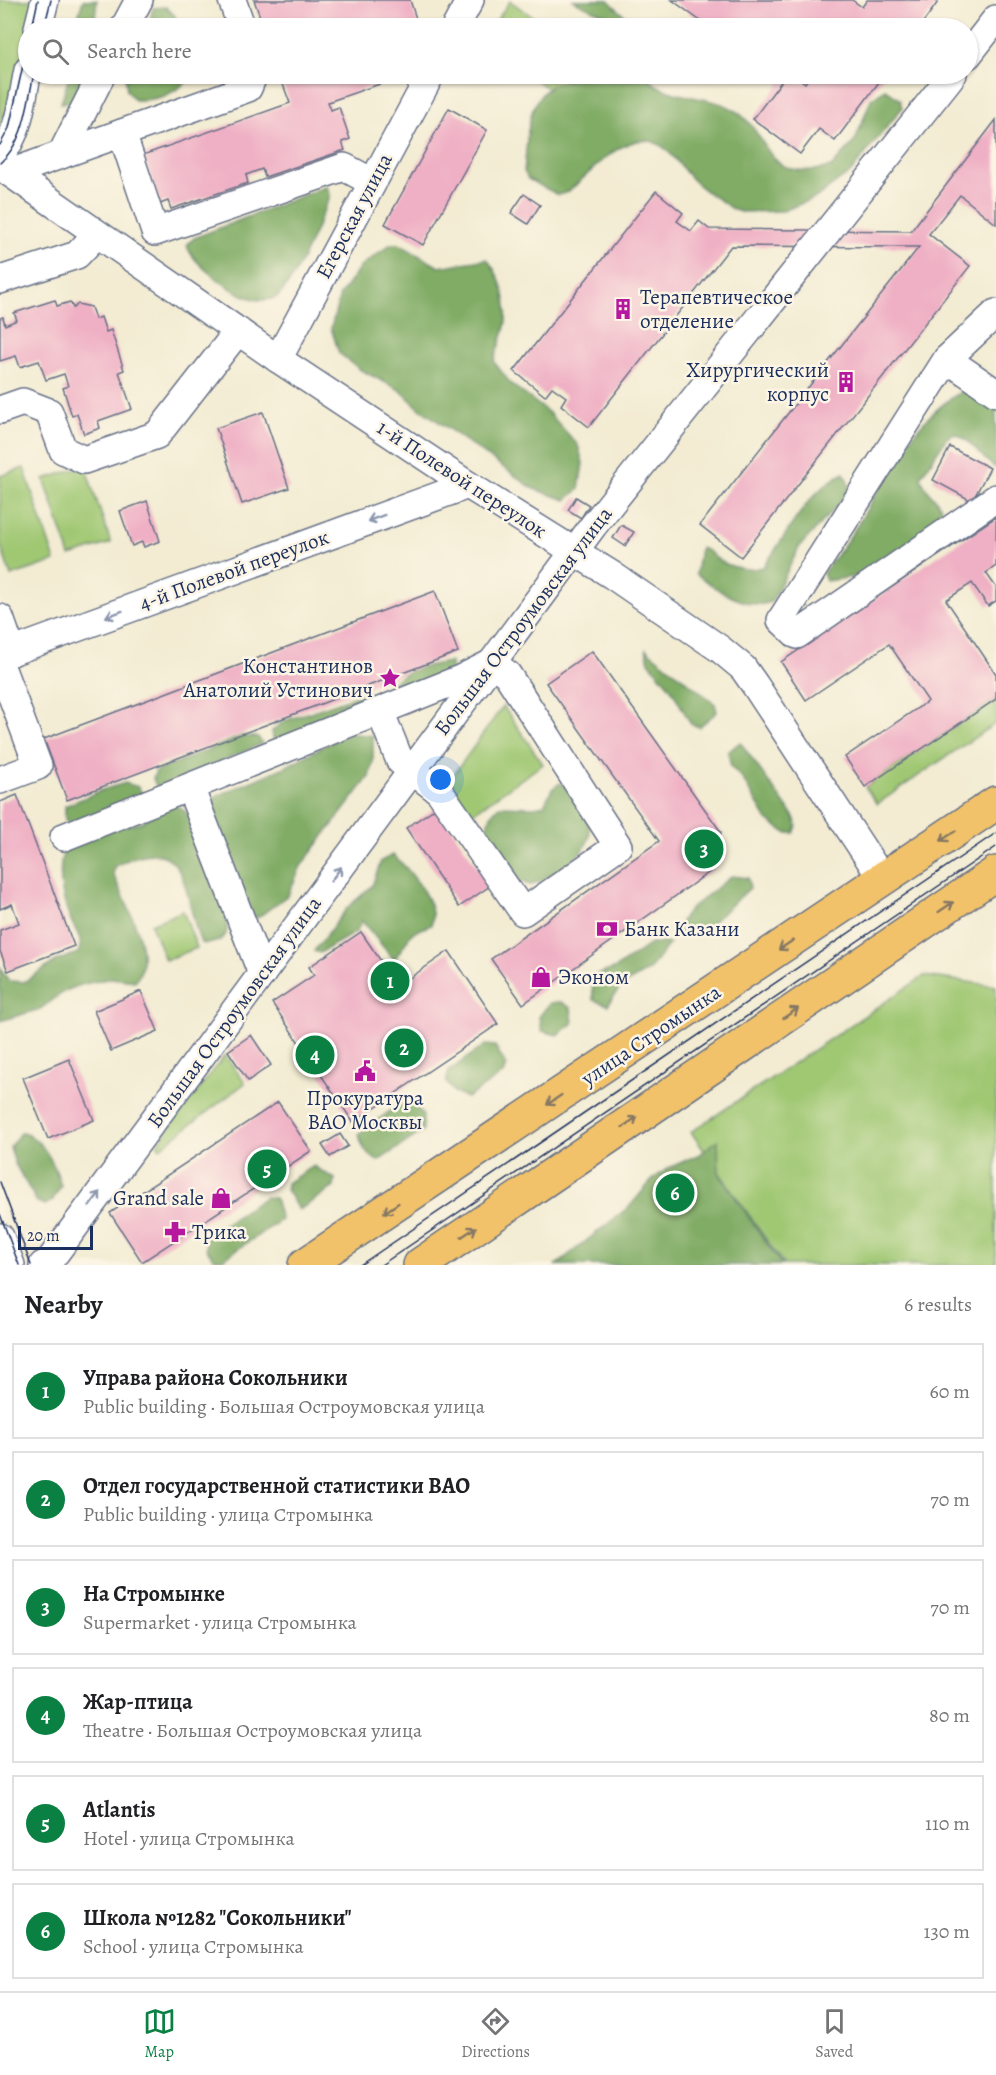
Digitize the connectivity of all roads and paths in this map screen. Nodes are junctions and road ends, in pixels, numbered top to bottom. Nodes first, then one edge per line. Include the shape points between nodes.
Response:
1 (45, 0) edge
2 (139, 0) edge
3 (232, 0) edge
4 (470, 0) edge
5 (40, 18) edge
6 (129, 18) edge
7 (238, 18) edge
8 (460, 18) edge
9 (996, 19) edge
10 (978, 43) edge
11 (25, 84) edge
12 (97, 84) edge
13 (250, 84) edge
14 (425, 84) edge
15 (945, 84) edge
16 (122, 133) junction
17 (61, 155) junction
18 (3, 165) edge
19 (372, 182) junction
20 (97, 234) junction
21 (0, 280) edge
22 (996, 313) edge
23 (238, 331) junction
24 (278, 359) junction
25 (947, 360) junction
26 (996, 393) edge
27 (0, 410) edge
28 (468, 485) junction
29 (996, 498) edge
30 (574, 552) junction
31 (0, 618) edge
32 (4, 657) edge
33 (492, 663) junction
34 (380, 711) junction
35 (412, 771) junction
36 (0, 780) edge
37 (190, 787) junction
38 (996, 803) edge
39 (64, 837) dead end
40 (996, 873) edge
41 (883, 880) junction
42 (262, 974) junction
43 (46, 1264) edge
44 (305, 1265) edge
45 (420, 1265) edge

1 - 5 street
2 - 6 street
3 - 7 street
4 - 8 street
9 - 10 street
11 - 18 street
12 - 17 street
13 - 16 street via 248,88
14 - 19 street, Егерская улица
15 - 30 street, Большая Остроумовская улица
16 - 17 street
16 - 19 street via 155,232 344,167
17 - 18 street
18 - 20 street, 1-й Полевой переулок
19 - 24 street, Егерская улица
20 - 21 street via 77,255
20 - 23 street, 1-й Полевой переулок
22 - 25 street
23 - 24 street, 1-й Полевой переулок
23 - 27 street via 157,435 84,460 63,450 49,411 23,402
24 - 28 street, 1-й Полевой переулок
25 - 26 street
25 - 29 street via 781,620 796,635
28 - 30 street, 1-й Полевой переулок
28 -> 32 street, 4-й Полевой переулок
30 - 33 street, Большая Остроумовская улица
30 - 41 street, 1-й Полевой переулок via 743,668
31 - 32 street
32 - 36 street via 39,766
33 - 34 street
33 - 35 street, Большая Остроумовская улица
33 - 35 street via 507,674 618,846 523,912 439,791
34 - 35 street via 400,761
34 - 37 street
42 -> 35 street, Большая Остроумовская улица
37 - 39 street
37 - 42 street
38 -> 41 main road, улица Стромынка
45 -> 40 main road
41 -> 44 main road, улица Стромынка
43 -> 42 street, Большая Остроумовская улица

